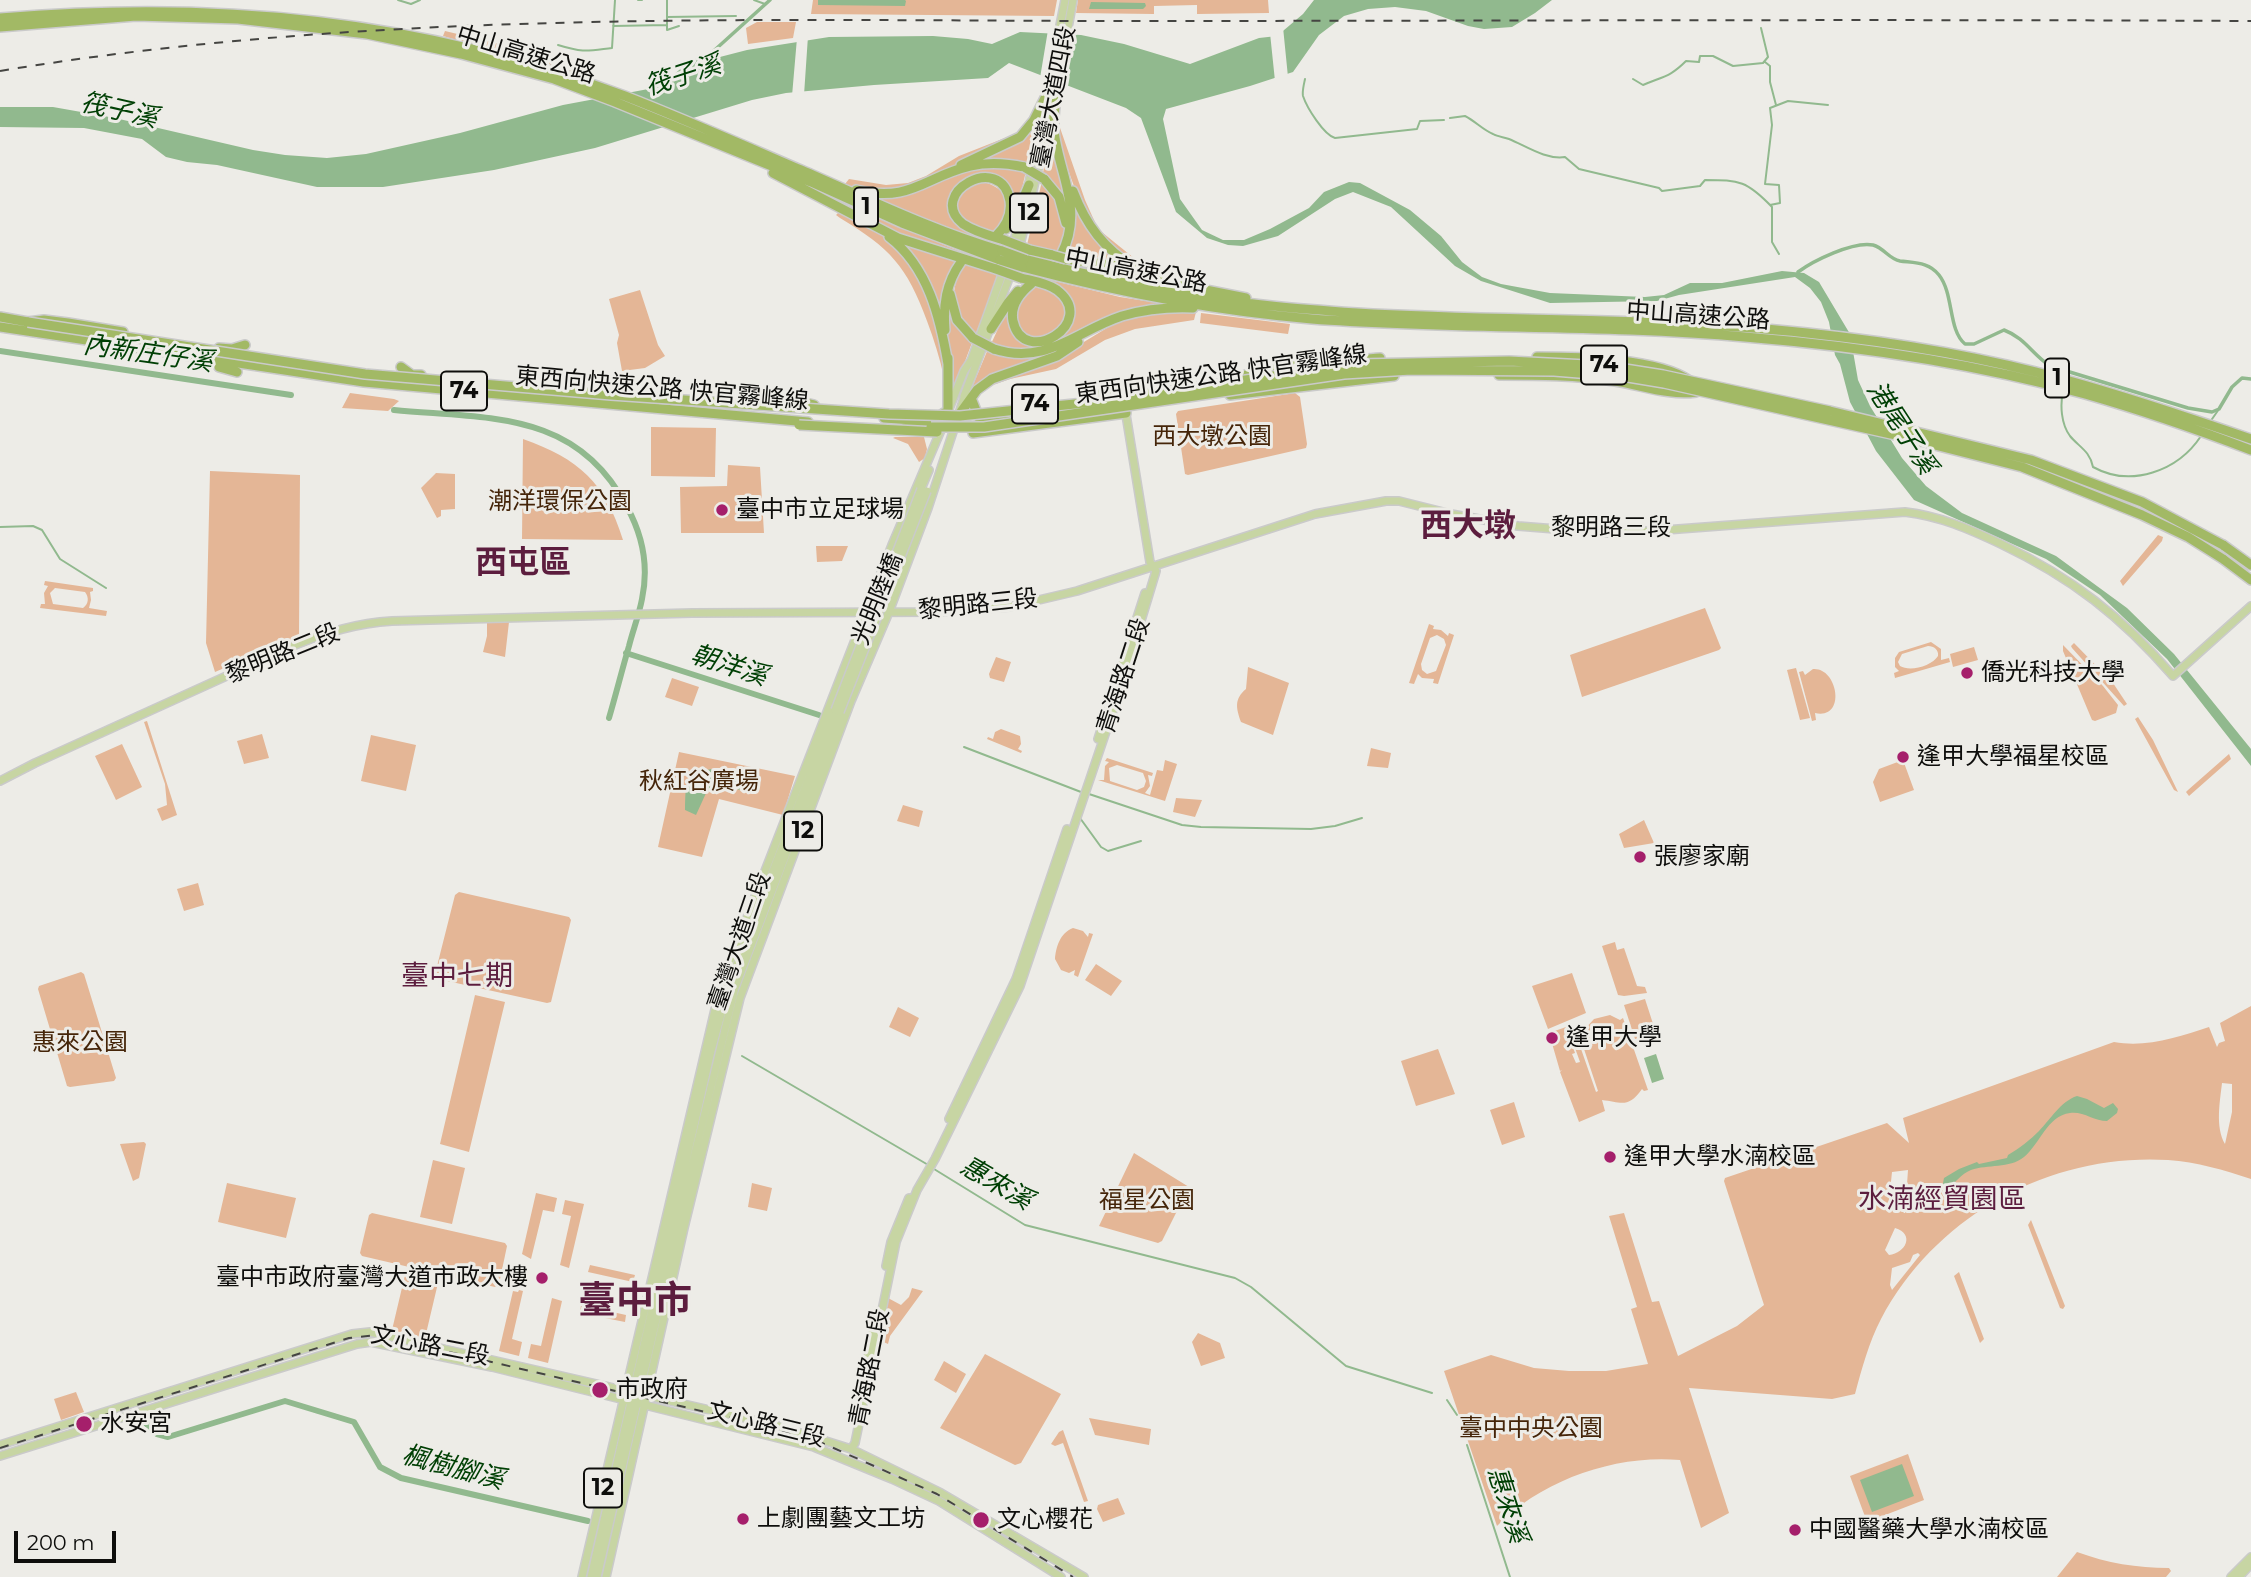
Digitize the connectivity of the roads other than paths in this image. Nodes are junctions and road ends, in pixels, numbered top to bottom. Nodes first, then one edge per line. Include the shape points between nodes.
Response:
1 (1065, 0) edge
2 (1073, 0) edge
3 (0, 18) edge
4 (1065, 24) junction
5 (0, 27) edge
6 (576, 84) junction
7 (1052, 93) junction
8 (697, 131) junction
9 (734, 150) junction
10 (1060, 157) junction
11 (801, 170) junction
12 (1029, 184) junction
13 (922, 186) junction
14 (871, 223) junction
15 (1000, 238) junction
16 (1059, 256) junction
17 (999, 260) junction
18 (1023, 263) junction
19 (1145, 274) junction
20 (1027, 282) junction
21 (1275, 304) junction
22 (1288, 311) junction
23 (1260, 313) junction
24 (1122, 316) junction
25 (0, 317) edge
26 (1426, 321) junction
27 (28, 322) junction
28 (1503, 322) junction
29 (0, 328) edge
30 (991, 329) junction
31 (245, 345) dead end
32 (1537, 357) dead end
33 (1380, 358) dead end
34 (972, 359) junction
35 (948, 364) junction
36 (401, 367) dead end
37 (237, 372) dead end
38 (1499, 375) dead end
39 (1394, 376) dead end
40 (1227, 381) junction
41 (1692, 382) junction
42 (948, 387) junction
43 (1117, 390) joint
44 (398, 392) dead end
45 (1696, 392) junction
46 (968, 395) junction
47 (1203, 396) junction
48 (609, 399) junction
49 (792, 400) dead end
50 (945, 413) junction
51 (963, 413) junction
52 (1126, 413) junction
53 (1007, 417) dead end
54 (884, 418) dead end
55 (942, 427) junction
56 (972, 427) junction
57 (785, 428) dead end
58 (932, 432) junction
59 (985, 432) junction
60 (2251, 439) edge
61 (944, 444) junction
62 (2251, 450) edge
63 (924, 469) joint
64 (2251, 562) edge
65 (1152, 566) junction
66 (2251, 578) edge
67 (2251, 606) edge
68 (868, 611) junction
69 (889, 612) junction
70 (851, 701) junction
71 (838, 711) junction
72 (0, 781) edge
73 (624, 1395) junction
74 (639, 1399) junction
75 (0, 1445) edge
76 (851, 1449) junction
77 (0, 1456) edge
78 (2251, 1557) edge
79 (2251, 1564) edge
80 (582, 1577) edge
81 (591, 1577) edge
82 (597, 1577) edge
83 (606, 1577) edge
84 (1061, 1577) edge
85 (1084, 1577) edge
86 (2231, 1577) edge
87 (2239, 1577) edge

1 - 4 main road, 臺灣大道四段 / 12
2 - 4 main road, 臺灣大道四段 / 12
3 - 6 highway, 中山高速公路 / 1 via 214,9 309,18 452,43
4 - 7 main road, 臺灣大道四段 / 12
5 - 6 highway, 中山高速公路 / 1 via 136,16 301,25 461,54
6 - 8 highway, 中山高速公路 / 1
7 - 10 highway
7 - 12 main road, 臺灣大道四段 / 12
7 - 13 highway via 1043,98 1020,137
7 - 30 main road, 臺灣大道四段 / 12 via 1025,230
8 - 9 highway, 中山高速公路 / 1
8 - 11 highway, 中山高速公路 / 1
9 - 14 highway
9 - 17 highway, 中山高速公路 / 1
10 - 16 highway via 1071,211 1069,235
10 - 19 highway via 1091,229 1112,252
11 - 13 highway via 867,192 891,194
11 - 17 highway, 中山高速公路 / 1
12 - 15 highway via 1015,218
12 - 34 main road, 臺灣大道四段 / 12
13 - 16 highway, bridge via 968,166 1024,167 1044,179 1059,197 1066,218
14 - 17 highway via 911,243
14 - 35 highway via 908,254 920,271
15 - 15 highway via 971,229 956,215 956,194 973,178 995,181 1009,198 1009,216
15 - 16 highway, bridge
16 - 19 highway
17 - 18 highway, 中山高速公路 / 1, bridge
17 - 20 highway, bridge
18 - 21 highway, 中山高速公路 / 1 via 1226,301
18 - 23 highway, 中山高速公路 / 1 via 1124,291
19 - 21 highway
20 - 20 highway via 1055,289 1066,302 1066,328 1046,341 1027,339 1014,324 1017,299
20 - 30 highway
21 - 22 highway, 中山高速公路 / 1
22 - 23 highway, 中山高速公路 / 1
22 - 26 highway, 中山高速公路 / 1 via 1307,308
22 - 26 highway, 中山高速公路 / 1 via 1311,319
23 - 24 highway via 1166,308
24 - 35 highway, bridge via 1044,352 1017,354 994,349 973,338 957,320 950,298 963,262 946,298
24 - 46 highway via 1056,356 992,379
25 - 27 highway, 東西向快速公路 快官霧峰線 / 74
26 - 28 highway, 中山高速公路 / 1
27 - 31 highway, bridge via 68,323 212,348
27 - 48 highway, 東西向快速公路 快官霧峰線 / 74, bridge via 365,374
28 - 60 highway, 中山高速公路 / 1 via 1749,328 1934,352 2065,379
28 - 62 highway, 中山高速公路 / 1 via 1745,337 2015,377 2178,422
29 - 37 highway
29 - 48 highway, 東西向快速公路 快官霧峰線 / 74 via 364,383
30 - 46 main road, 臺灣大道四段 / 12
32 - 41 highway, bridge via 1641,365 1679,373
33 - 40 highway, 74, bridge via 1304,365
34 - 50 main road, 臺灣大道四段 / 12
34 - 61 main road, 臺灣大道四段 / 12
35 - 42 highway
36 - 48 highway, bridge via 412,375 542,385
38 - 45 highway, bridge via 1570,377
39 - 47 highway, 74, bridge
40 - 41 highway, 東西向快速公路 快官霧峰線 / 74, bridge via 1358,364 1509,361 1606,366
40 - 51 highway, 東西向快速公路 快官霧峰線 / 74, bridge via 1084,403
41 - 64 highway, 東西向快速公路 快官霧峰線 / 74, bridge via 2031,460 2142,502
42 - 50 highway
42 - 54 highway via 947,407 935,420
43 - 51 highway, 74, bridge via 1095,398
43 - 52 main road, 青海路二段
44 - 48 highway via 572,404
45 - 47 highway, 東西向快速公路 快官霧峰線 / 74, bridge via 1586,373 1411,370 1343,374
45 - 66 highway, 東西向快速公路 快官霧峰線 / 74, bridge via 2022,467 2188,537
46 - 51 highway
46 - 53 highway via 979,418
46 - 61 main road, 臺灣大道四段 / 12
47 - 56 highway, 東西向快速公路 快官霧峰線 / 74, bridge
48 - 50 highway, 東西向快速公路 快官霧峰線 / 74, bridge
48 - 55 highway, 東西向快速公路 快官霧峰線 / 74, bridge via 818,423
49 - 50 highway, 74, bridge via 806,405
50 - 51 highway, 東西向快速公路 快官霧峰線 / 74, bridge
50 - 63 main road, 臺灣大道四段 / 12
51 - 61 main road, 12
52 - 59 highway, 74
52 - 65 main road, 青海路二段
55 - 56 highway, 東西向快速公路 快官霧峰線 / 74, bridge
55 - 58 highway, 74, bridge
56 - 59 highway, 74, bridge
57 - 58 highway, 74, bridge
58 - 59 highway, 74, bridge
61 - 69 main road, 臺灣大道三段 / 12
61 - 71 main road, 光明陸橋 / 12, bridge
63 - 68 main road, 臺灣大道三段 / 12
65 - 67 main road, 黎明路三段 via 1315,514 1385,501 1518,526 1606,533 1914,513 1958,524 2058,574 2100,603 2173,676
65 - 69 main road, 黎明路三段 via 1032,603 951,612
65 - 76 main road, 青海路二段 via 1020,986 917,1190 896,1242
68 - 69 main road
68 - 72 main road, 黎明路二段 via 392,621 341,629 286,649
68 - 73 main road, 臺灣大道三段 / 12 via 721,984
69 - 70 main road, 臺灣大道三段 / 12
70 - 71 main road, 臺灣大道三段 / 12
70 - 74 main road, 臺灣大道三段 / 12 via 740,998
71 - 74 main road, 臺灣大道三段 / 12 via 729,985 711,1051
73 - 74 main road, 文心路三段
73 - 75 main road, 文心路二段 via 452,1349 361,1332
73 - 77 main road, 文心路二段 via 366,1342
73 - 80 main road, 12
74 - 76 main road, 文心路三段 via 775,1425
74 - 81 main road, 12
74 - 82 main road, 12
74 - 83 main road, 12
74 - 84 main road, 文心路三段 via 841,1458 939,1502
76 - 85 main road, 文心路三段 via 941,1493
78 - 86 main road
79 - 87 main road

